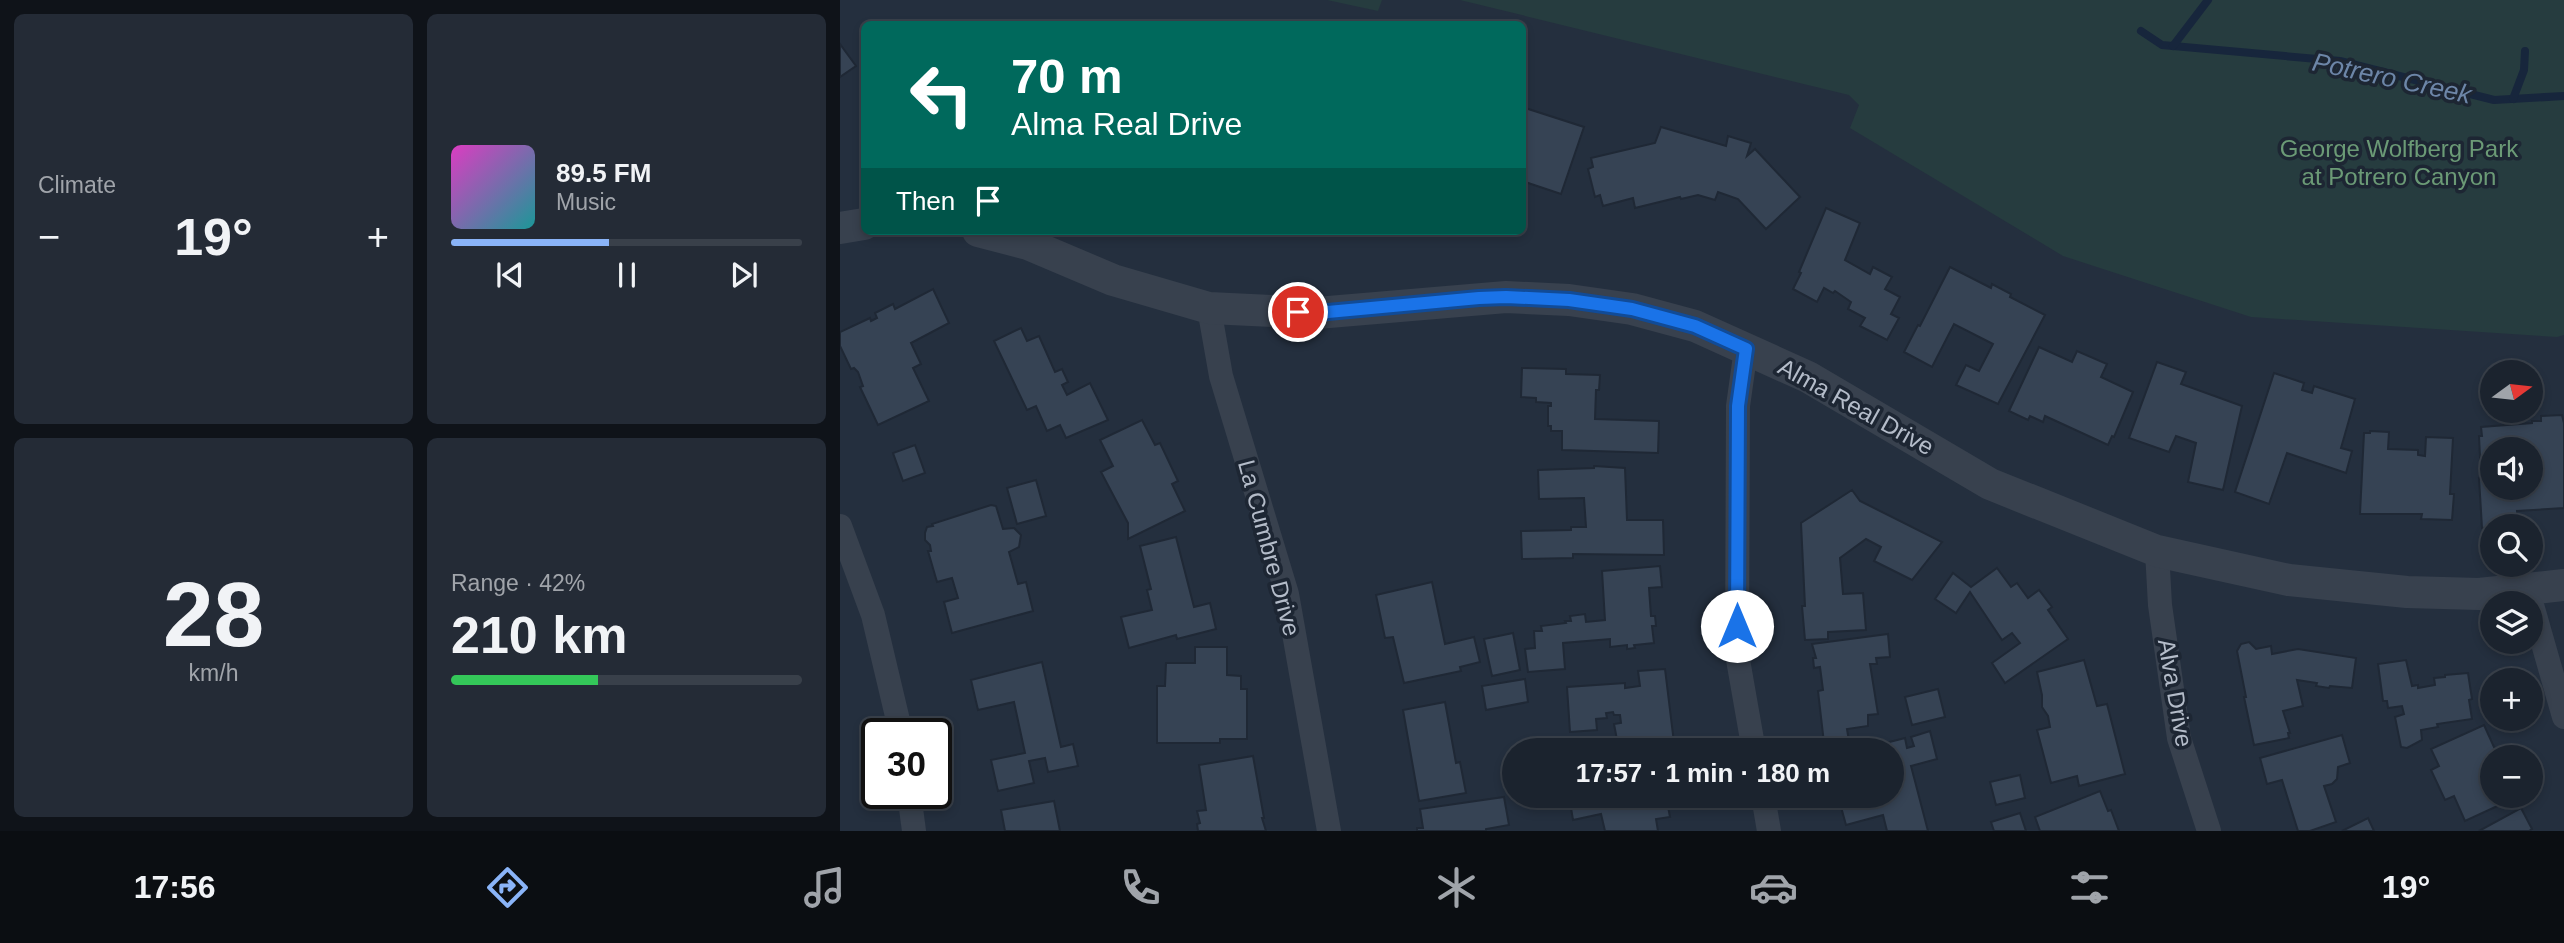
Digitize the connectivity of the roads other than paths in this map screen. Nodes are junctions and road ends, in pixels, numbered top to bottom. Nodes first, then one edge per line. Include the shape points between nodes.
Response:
1 (861, 224) edge
2 (840, 228) edge
3 (993, 235) edge
4 (1209, 308) junction
5 (1746, 349) junction
6 (840, 526) edge
7 (2157, 551) junction
8 (2564, 585) edge
9 (2528, 591) edge
10 (2480, 594) edge
11 (2543, 644) edge
12 (2564, 717) edge
13 (897, 718) edge
14 (1753, 738) edge
15 (1765, 808) edge
16 (911, 809) edge
17 (914, 831) edge
18 (1329, 831) edge
19 (1769, 831) edge
20 (2209, 831) edge

1 - 2 street
3 - 4 street, Alma Real Drive via 1028,244 1113,280
4 - 5 street, Alma Real Drive via 1317,313 1465,299 1569,300 1632,309 1695,326
4 - 18 street, La Cumbre Drive via 1221,376 1287,594
5 - 7 street, Alma Real Drive via 1808,377 1990,484
5 - 14 street via 1738,406 1737,654
6 - 13 street via 873,615
7 - 10 street, Alma Real Drive via 2289,580
7 - 20 street, Alva Drive via 2179,738
8 - 9 street, Alma Real Drive
11 - 12 street
15 - 19 street
16 - 17 street

